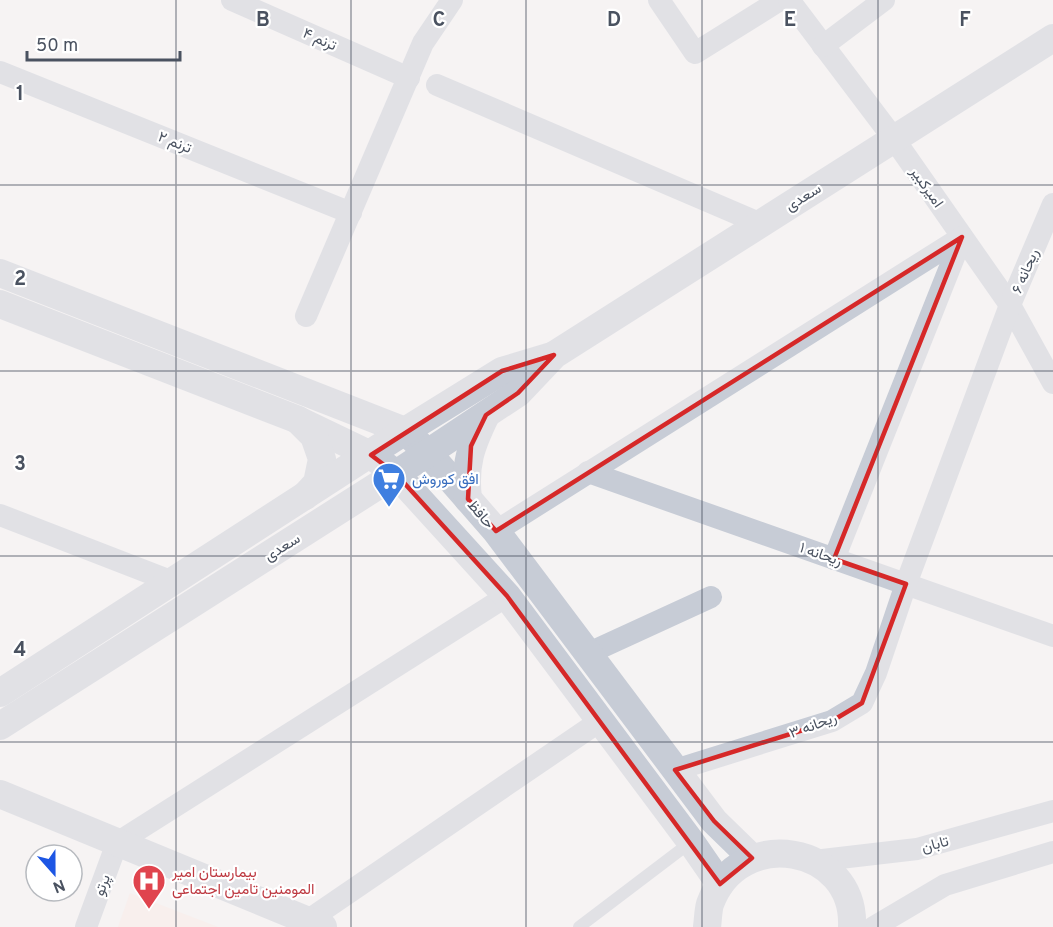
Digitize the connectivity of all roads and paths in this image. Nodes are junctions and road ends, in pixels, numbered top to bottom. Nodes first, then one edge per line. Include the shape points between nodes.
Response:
1 (232, 0) edge
2 (452, 0) edge
3 (659, 0) edge
4 (780, 0) edge
5 (789, 0) edge
6 (884, 0) edge
7 (1053, 38) edge
8 (823, 46) junction
9 (0, 72) edge
10 (409, 78) junction
11 (437, 85) dead end
12 (894, 139) junction
13 (1053, 204) edge
14 (351, 213) junction
15 (761, 224) junction
16 (962, 237) junction
17 (0, 273) edge
18 (0, 304) edge
19 (1010, 305) junction
20 (306, 316) dead end
21 (554, 355) junction
22 (1053, 383) edge
23 (486, 415) junction
24 (296, 419) junction
25 (405, 431) junction
26 (428, 453) junction
27 (371, 455) junction
28 (588, 472) junction
29 (396, 474) junction
30 (468, 499) junction
31 (301, 500) junction
32 (0, 515) edge
33 (496, 531) junction
34 (834, 559) junction
35 (173, 582) junction
36 (906, 584) junction
37 (507, 596) junction
38 (711, 597) dead end
39 (1053, 636) edge
40 (589, 653) junction
41 (2, 689) edge
42 (600, 721) junction
43 (0, 726) edge
44 (675, 770) junction
45 (0, 794) edge
46 (1053, 811) edge
47 (691, 842) junction
48 (117, 843) junction
49 (1052, 857) edge
50 (752, 858) junction
51 (814, 861) junction
52 (720, 884) junction
53 (315, 924) edge
54 (86, 927) edge
55 (579, 927) edge
56 (707, 927) edge
57 (852, 927) edge
58 (874, 927) edge

1 - 10 street, ترنم ۴
2 - 10 street via 423,43
3 - 4 street via 695,53
5 - 8 street, امیرکبیر
6 - 8 street
7 - 12 street, سعدی
8 - 12 street, امیرکبیر
9 - 14 street, ترنم ۲
10 - 14 street
11 - 15 street
12 - 15 street, سعدی
12 - 16 street, امیرکبیر
13 - 19 street, ریحانه ۶
14 - 20 street
15 - 21 street, سعدی
16 - 19 street, امیرکبیر
16 - 28 street
16 - 34 street
17 - 25 street, حافظ
18 - 24 street
19 - 22 street, امیرکبیر
19 - 36 street, ریحانه ۶
21 - 23 street, سعدی via 518,393
21 - 25 street, سعدی via 502,371
23 - 26 street, سعدی
23 - 30 street via 471,447
24 - 27 street
24 - 31 street via 314,436 322,459 317,483
25 - 26 street, حافظ
25 - 27 street, سعدی
26 - 29 street, سعدی
26 - 30 street, حافظ
27 - 29 street
27 - 31 street, سعدی
28 - 33 street
28 - 34 street, ریحانه ۱
29 - 37 street
29 - 43 street, سعدی
30 - 33 street, حافظ
31 - 35 street, سعدی
32 - 35 street
33 - 40 street, حافظ
34 - 36 street, ریحانه ۱
35 - 41 street, سعدی
36 - 39 street, ریحانه ۱
36 - 44 street, ریحانه ۳ via 862,703 832,721
37 - 42 street
37 - 48 street
38 - 40 street
40 - 44 street, حافظ
42 - 47 street
42 - 53 street
44 - 50 street, حافظ via 714,821
45 - 48 street
46 - 51 street, تابان via 917,849
47 - 52 street
47 - 55 lane
48 - 53 street
48 - 54 street, پرتو
49 - 58 street via 945,885
50 - 51 street via 773,853 795,854
50 - 52 street
51 - 57 street via 833,875 846,894
52 - 56 street via 709,906

